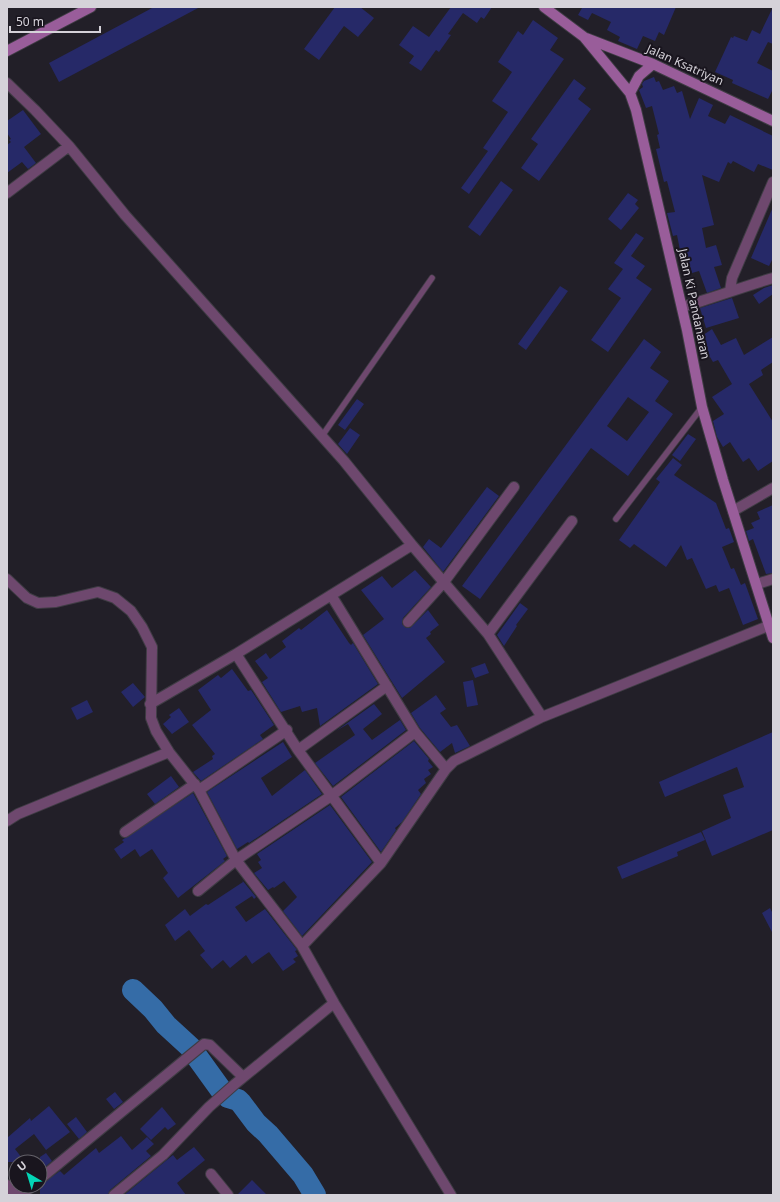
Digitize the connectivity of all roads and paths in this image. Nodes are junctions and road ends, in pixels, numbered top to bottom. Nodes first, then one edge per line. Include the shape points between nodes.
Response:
1 (91, 7) edge
2 (544, 7) edge
3 (584, 37) junction
4 (7, 51) edge
5 (653, 64) junction
6 (7, 83) edge
7 (630, 93) junction
8 (773, 121) edge
9 (69, 146) junction
10 (773, 182) edge
11 (7, 193) edge
12 (432, 278) dead end
13 (773, 278) edge
14 (730, 290) junction
15 (682, 307) junction
16 (702, 407) junction
17 (322, 436) junction
18 (514, 487) dead end
19 (773, 488) edge
20 (733, 511) junction
21 (616, 519) dead end
22 (572, 521) dead end
23 (412, 545) junction
24 (7, 579) edge
25 (773, 579) edge
26 (444, 582) junction
27 (757, 584) junction
28 (331, 595) junction
29 (408, 622) dead end
30 (771, 624) edge
31 (488, 634) junction
32 (773, 638) edge
33 (236, 654) junction
34 (387, 686) junction
35 (150, 704) junction
36 (542, 717) junction
37 (287, 730) junction
38 (414, 732) junction
39 (298, 750) junction
40 (169, 752) junction
41 (446, 769) junction
42 (197, 787) junction
43 (331, 796) junction
44 (7, 821) edge
45 (125, 832) dead end
46 (236, 860) junction
47 (381, 863) junction
48 (198, 891) dead end
49 (302, 946) junction
50 (334, 1003) junction
51 (244, 1077) junction
52 (48, 1172) edge
53 (211, 1174) dead end
54 (7, 1185) edge
55 (15, 1195) edge
56 (114, 1195) edge
57 (228, 1195) edge
58 (451, 1195) edge

1 - 4 main road
2 - 3 main road, Jalan Ki Pandanaran
3 - 5 main road, Jalan Ksatriyan
3 - 7 main road, Jalan Ki Pandanaran
5 - 7 main road via 639,76
5 - 8 main road, Jalan Ksatriyan
6 - 9 street
7 - 15 main road, Jalan Ki Pandanaran via 640,122
9 - 11 street
9 - 17 street via 125,215
10 - 14 street via 732,278
12 - 17 lane
13 - 14 street
14 - 15 street via 717,297
15 - 16 main road, Jalan Ki Pandanaran
16 - 20 main road, Jalan Ki Pandanaran
16 - 21 lane
17 - 23 street
18 - 26 street
19 - 20 street
20 - 27 main road, Jalan Ki Pandanaran
22 - 31 street
23 - 26 street
23 - 28 street
24 - 35 street via 28,598 38,603 56,602 98,592 115,598 130,611 152,647
25 - 27 street
26 - 29 street
26 - 31 street
27 - 30 main road, Jalan Ki Pandanaran
28 - 33 street
28 - 34 street
30 - 32 main road, Jalan Ki Pandanaran
30 - 36 street
31 - 36 street
33 - 35 street
33 - 37 street
34 - 38 street
34 - 39 street
35 - 40 street via 151,718 156,731
36 - 41 street via 461,756
37 - 39 street
37 - 42 street
38 - 41 street
38 - 43 street
39 - 43 street
40 - 42 street
40 - 44 street via 18,814
41 - 47 street
42 - 45 street
42 - 46 street
43 - 46 street
43 - 47 street
46 - 48 street
46 - 49 street
47 - 49 street
49 - 50 street
50 - 51 street
50 - 58 street
51 - 52 street via 210,1045 204,1044
51 - 56 street via 209,1106 163,1155
53 - 57 street
54 - 55 street

